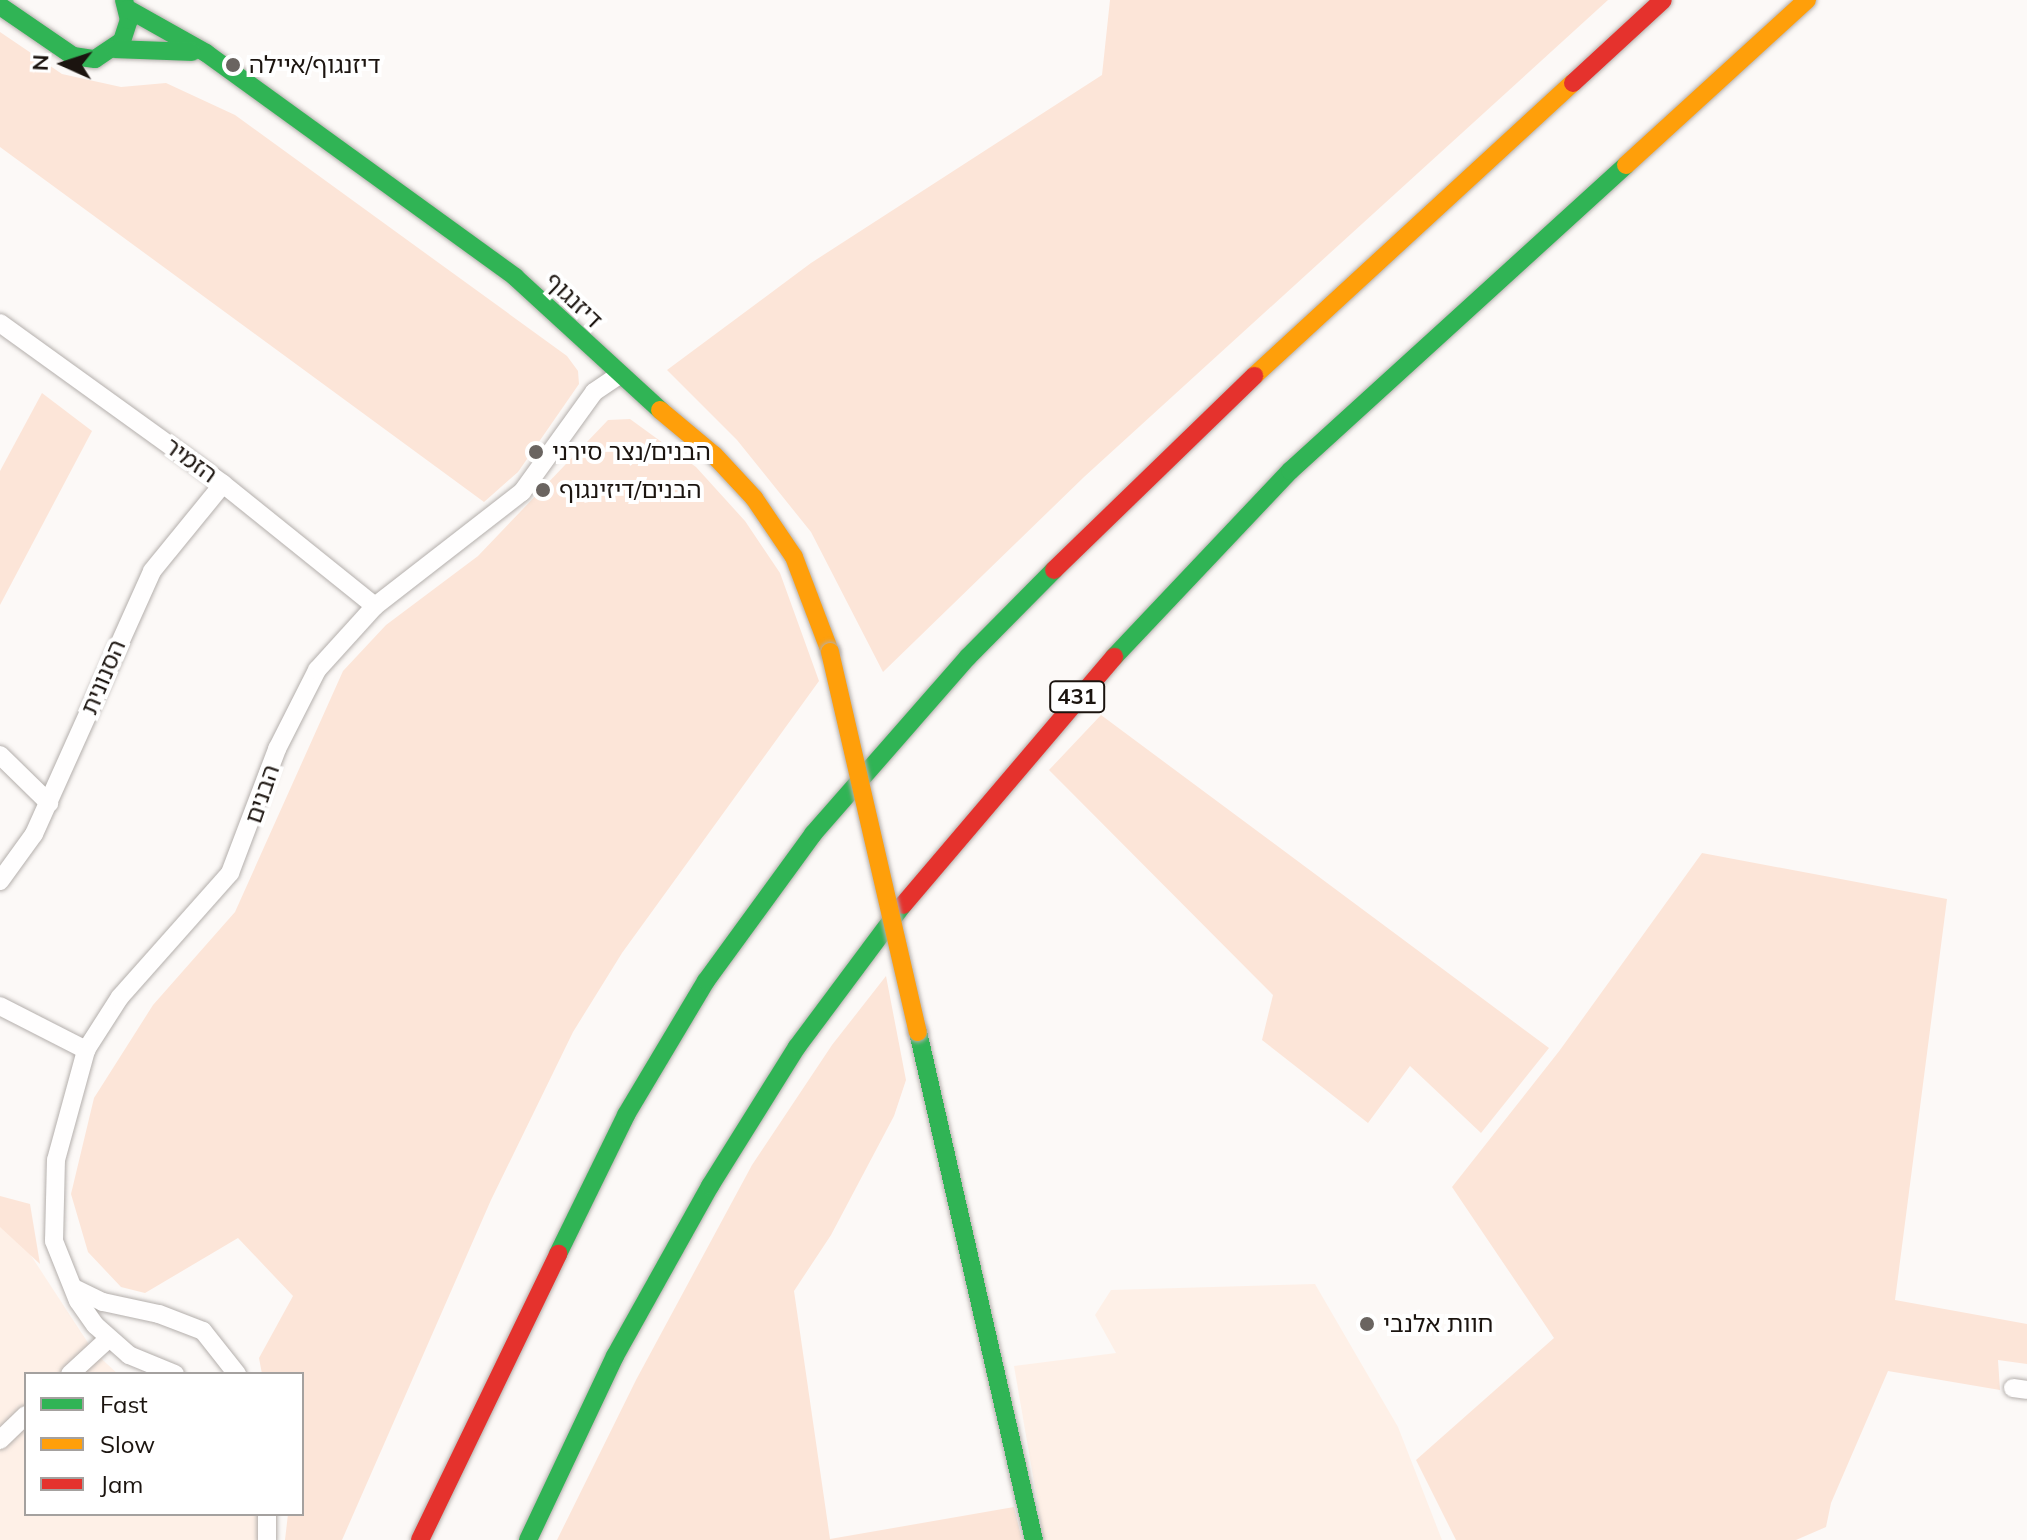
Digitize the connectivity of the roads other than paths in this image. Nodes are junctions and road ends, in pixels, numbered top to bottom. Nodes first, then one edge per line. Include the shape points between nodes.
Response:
1 (1663, 0) edge
2 (1807, 0) edge
3 (126, 5) edge
4 (0, 6) edge
5 (115, 49) junction
6 (206, 53) junction
7 (0, 323) edge
8 (618, 376) junction
9 (223, 484) junction
10 (375, 606) junction
11 (0, 755) edge
12 (49, 803) junction
13 (0, 881) edge
14 (0, 1006) edge
15 (86, 1050) junction
16 (74, 1288) junction
17 (108, 1339) junction
18 (72, 1372) edge
19 (170, 1372) edge
20 (235, 1372) edge
21 (24, 1417) edge
22 (0, 1440) edge
23 (267, 1516) edge
24 (267, 1540) edge
25 (420, 1540) edge
26 (528, 1540) edge
27 (1034, 1540) edge

1 - 25 main road via 1143,478 968,657 813,834 706,981 626,1115
2 - 26 main road, 431 via 1290,471 1085,688 948,846 797,1047 726,1160 615,1356
3 - 5 main road via 127,31
3 - 6 main road, דיזנגוף
4 - 5 main road via 73,56 95,59
5 - 6 main road
6 - 8 main road, דיזנגוף via 515,277
7 - 9 street, הזמיר
8 - 10 street, הבנים via 594,392 522,492
8 - 27 main road, דיזנגוף, bridge via 714,455 754,498 794,557 830,652
9 - 10 street, הזמיר
9 - 12 street, הסנונית via 152,571
10 - 15 street, הבנים via 317,670 277,749 230,873 120,997
11 - 12 street
12 - 13 street, הסנונית via 18,861
14 - 15 street
15 - 16 street, הבנים via 65,1115 53,1207 54,1241
16 - 17 street, הבנים
16 - 20 street via 103,1302 159,1314 203,1331
17 - 18 street
17 - 19 street, הבנים via 129,1355
21 - 22 street
23 - 24 street

